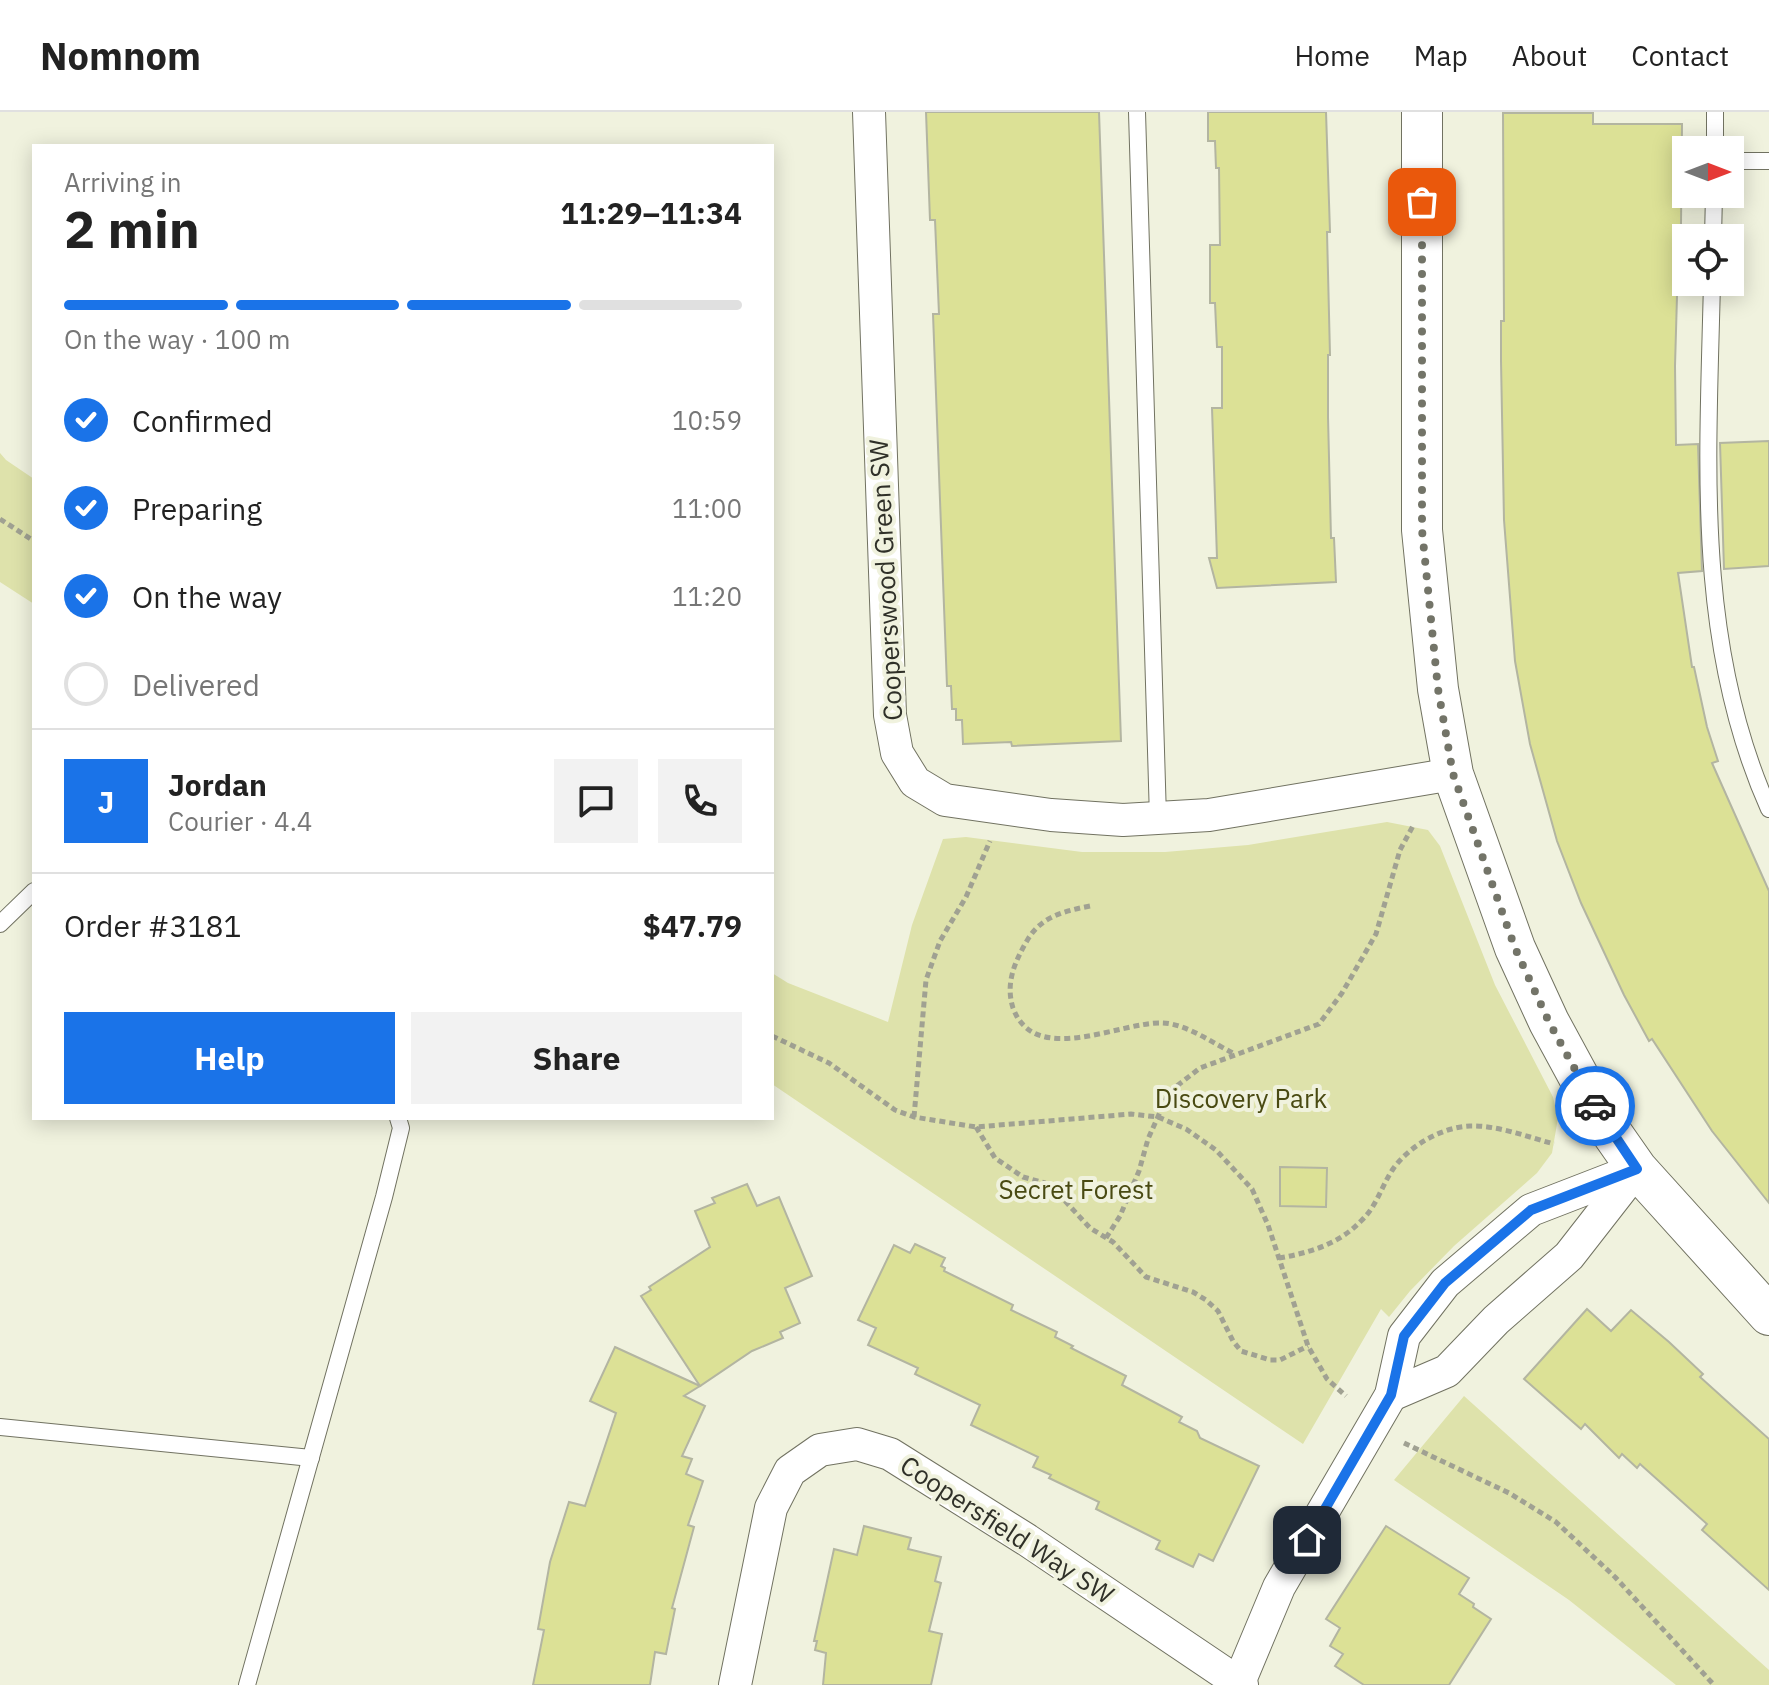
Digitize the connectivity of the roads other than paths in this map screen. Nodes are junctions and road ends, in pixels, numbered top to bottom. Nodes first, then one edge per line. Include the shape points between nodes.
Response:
1 (869, 112) edge
2 (1137, 112) edge
3 (1422, 112) edge
4 (1715, 112) edge
5 (1715, 136) edge
6 (1744, 161) edge
7 (1769, 161) edge
8 (1712, 296) edge
9 (1453, 774) junction
10 (1769, 809) edge
11 (1158, 818) junction
12 (32, 893) edge
13 (0, 924) edge
14 (399, 1120) edge
15 (1637, 1169) junction
16 (1769, 1315) edge
17 (1391, 1395) junction
18 (0, 1427) edge
19 (311, 1458) junction
20 (1240, 1684) edge
21 (247, 1685) edge
22 (735, 1685) edge

1 - 11 street, Cooperswood Green SW via 890,715 897,753 915,782 945,800 1051,815
2 - 11 lane
3 - 9 street via 1422,530 1438,689
4 - 5 lane
6 - 7 lane
8 - 10 lane via 1708,525 1720,649 1754,774
9 - 11 street, Cooperswood Green SW via 1209,815
9 - 15 street via 1538,998 1600,1116
12 - 13 lane
14 - 19 lane via 384,1197
15 - 16 street
15 - 17 street via 1569,1256 1447,1371
15 - 17 street via 1531,1210 1445,1283 1404,1336
17 - 20 street via 1279,1587
18 - 19 lane
19 - 21 lane
20 - 22 street, Coopersfield Way SW via 890,1454 857,1444 820,1450 790,1471 771,1508

